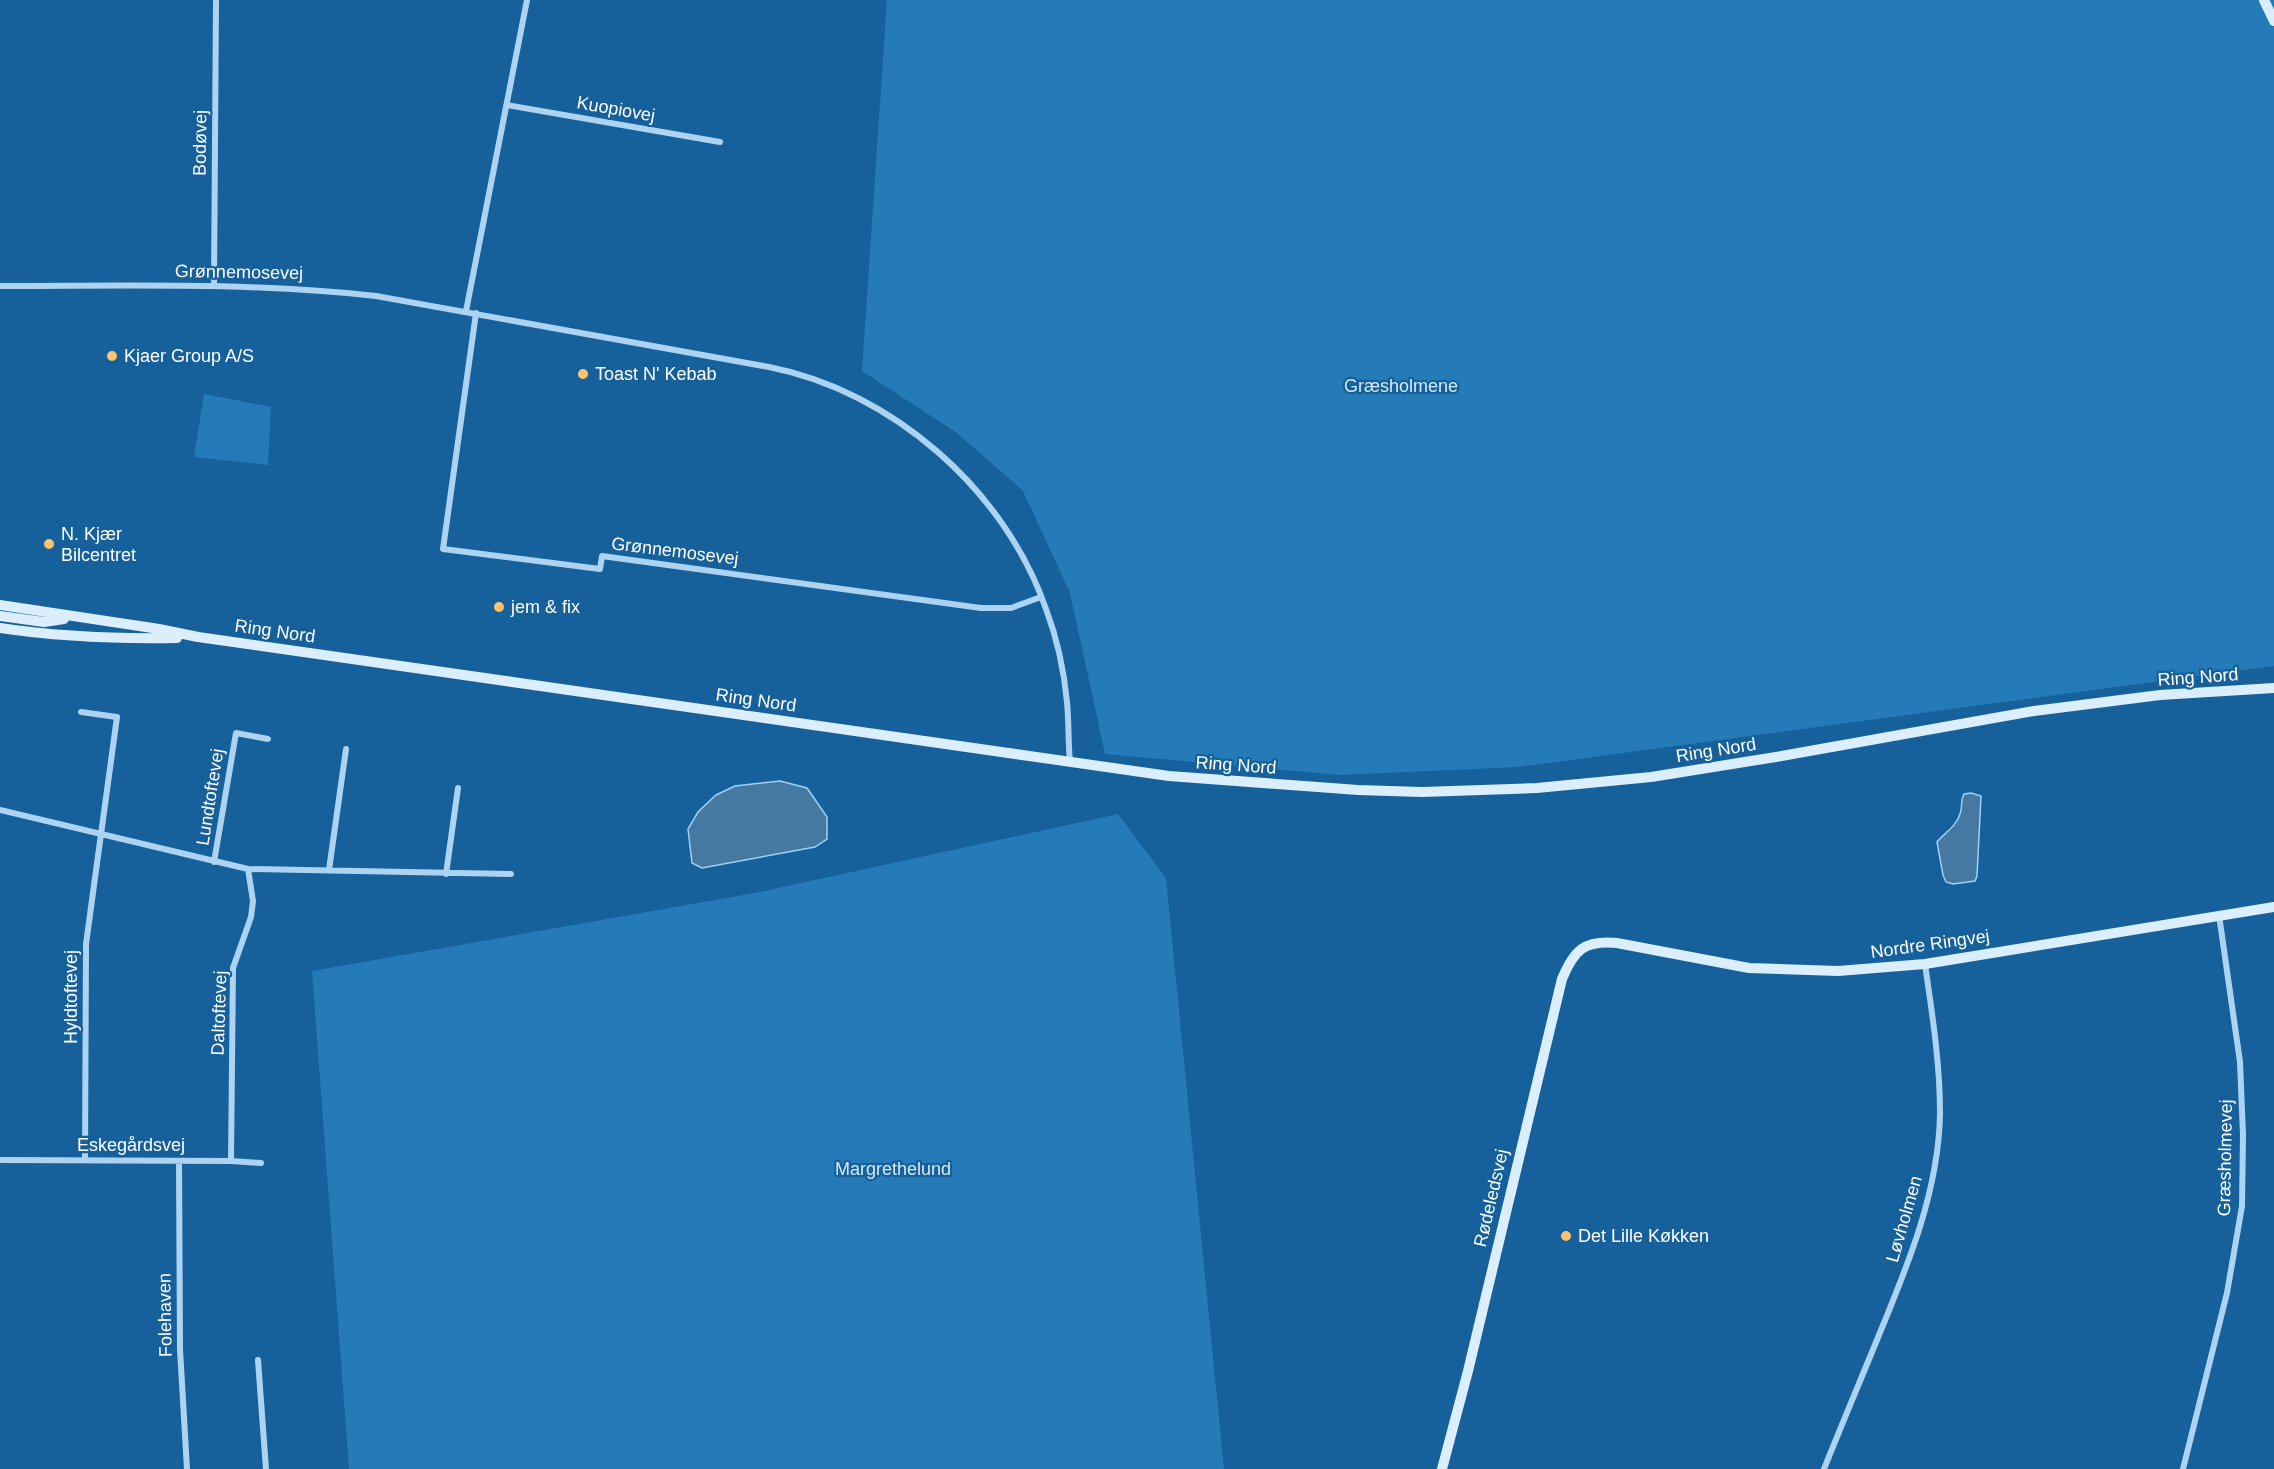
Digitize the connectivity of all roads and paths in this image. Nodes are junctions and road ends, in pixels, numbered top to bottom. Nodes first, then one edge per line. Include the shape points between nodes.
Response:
1 (216, 0) edge
2 (527, 0) edge
3 (2264, 0) edge
4 (2274, 21) edge
5 (507, 105) junction
6 (720, 142) dead end
7 (0, 286) edge
8 (214, 286) junction
9 (466, 311) junction
10 (476, 313) junction
11 (1041, 597) junction
12 (0, 605) edge
13 (0, 616) edge
14 (79, 617) junction
15 (0, 628) edge
16 (198, 637) junction
17 (2274, 688) edge
18 (81, 712) dead end
19 (268, 739) dead end
20 (346, 749) dead end
21 (1070, 762) junction
22 (458, 788) dead end
23 (0, 810) edge
24 (101, 835) junction
25 (214, 862) junction
26 (248, 869) junction
27 (328, 870) junction
28 (446, 874) junction
29 (511, 874) dead end
30 (2274, 907) edge
31 (2219, 915) junction
32 (1590, 944) joint
33 (1924, 964) junction
34 (0, 1160) edge
35 (85, 1160) junction
36 (179, 1161) junction
37 (231, 1161) junction
38 (261, 1163) dead end
39 (258, 1360) dead end
40 (187, 1469) edge
41 (266, 1469) edge
42 (1442, 1469) edge
43 (1824, 1469) edge
44 (2183, 1469) edge

1 - 8 street, Bodøvej
2 - 5 street
3 - 4 main road
5 - 6 street, Kuopiovej
5 - 9 street
7 - 8 street, Grønnemosevej
8 - 9 street, Grønnemosevej via 313,288
9 - 10 street, Grønnemosevej
10 - 11 street, Grønnemosevej via 785,370 822,381 864,401 937,450 979,492 1014,544
10 - 11 street, Grønnemosevej via 443,549 600,569 602,556 981,608 1011,608
11 - 21 street, Grønnemosevej via 1064,680
12 - 14 main road, Ring Nord
13 - 14 main road via 44,622
14 - 16 main road, Ring Nord
15 - 16 main road, Ring Nord via 76,637
16 - 21 main road, Ring Nord
17 - 21 main road, Ring Nord via 2160,695 2034,711 1651,777 1537,788 1358,790 1169,776
18 - 24 street via 117,717
19 - 25 street, Lundtoftevej via 236,733
20 - 27 street
22 - 28 street
23 - 24 street, Lundtoftevej
24 - 25 street, Lundtoftevej
24 - 35 street, Hyldtoftevej via 86,945
25 - 26 street, Lundtoftevej
26 - 27 street, Lundtoftevej
26 - 37 street, Daltoftevej via 251,917 233,968
27 - 28 street, Lundtoftevej
28 - 29 street, Lundtoftevej
30 - 31 main road, Nordre Ringvej
31 - 33 main road, Nordre Ringvej
31 - 44 street, Græsholmevej via 2240,1062 2242,1206 2227,1293
32 - 33 main road, Nordre Ringvej via 1617,943 1749,968 1802,972
32 - 42 main road, Rødeledsvej via 1572,957 1562,980
33 - 43 street, Løvholmen via 1938,1054 1940,1115 1933,1170 1903,1276
34 - 35 street, Eskegårdsvej
35 - 36 street, Eskegårdsvej
36 - 37 street, Eskegårdsvej
36 - 40 street, Folehaven via 180,1349
37 - 38 street, Eskegårdsvej
39 - 41 street

